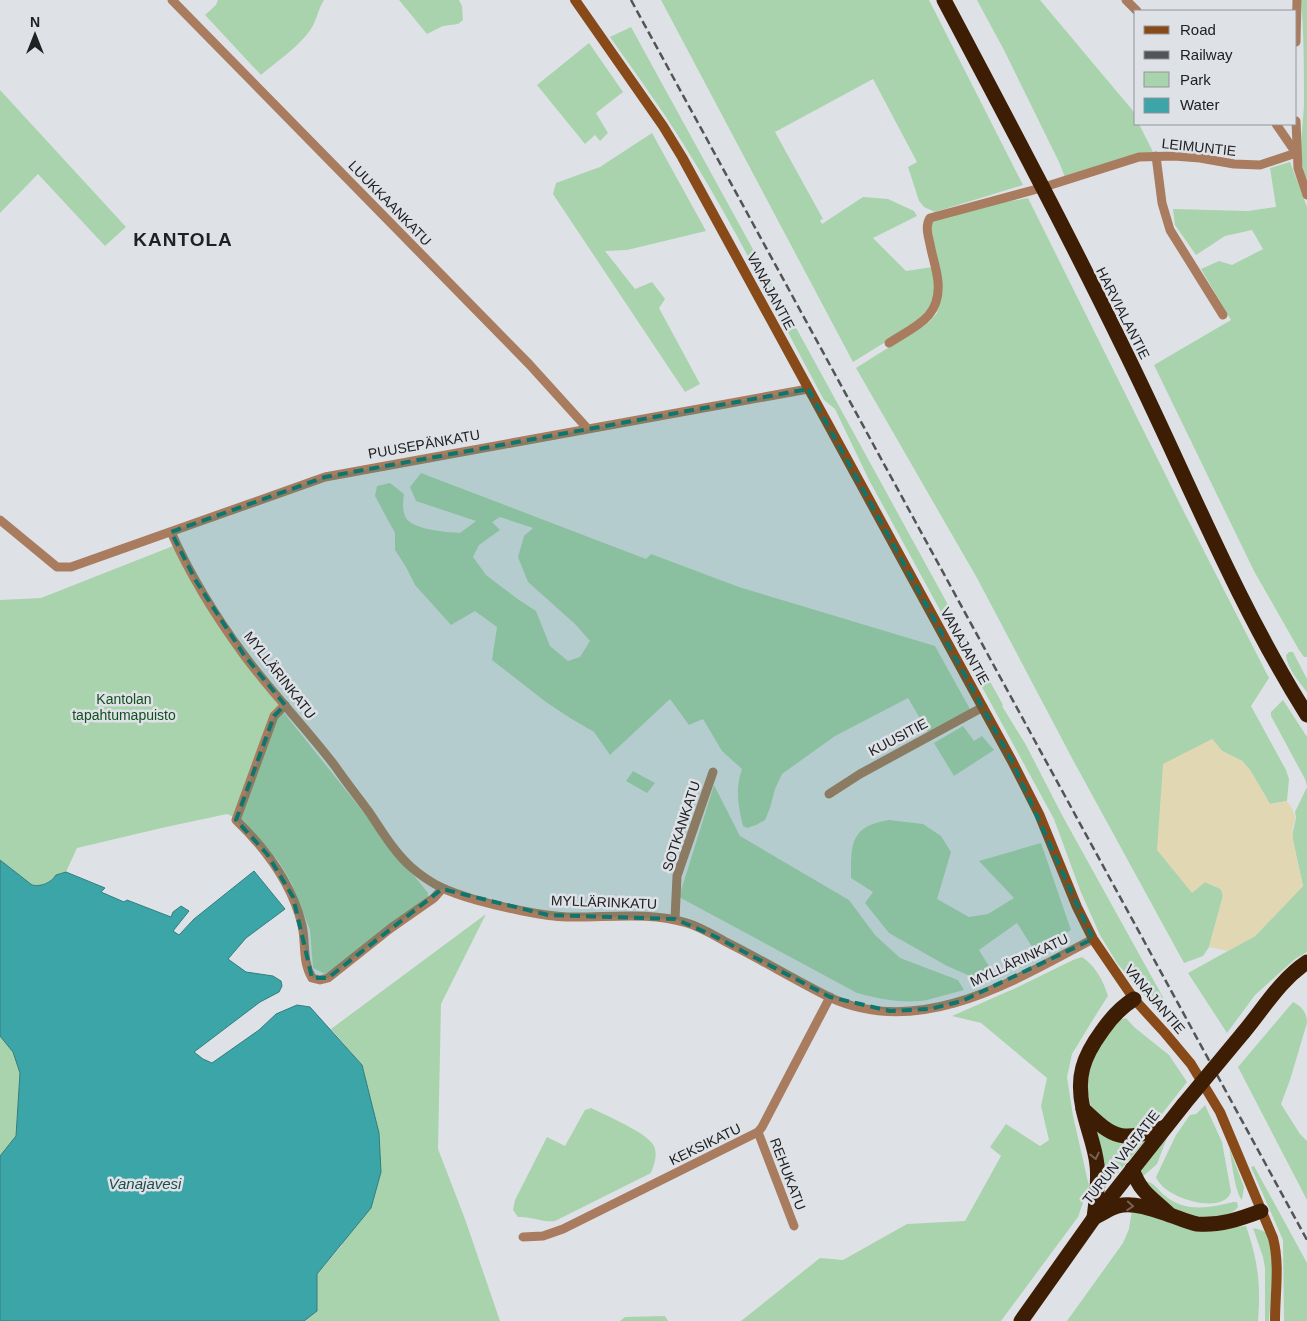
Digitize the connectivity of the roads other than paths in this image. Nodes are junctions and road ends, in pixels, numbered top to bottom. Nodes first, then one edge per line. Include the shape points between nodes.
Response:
1 (172, 0) edge
2 (575, 0) edge
3 (944, 0) edge
4 (1126, 0) edge
5 (1136, 10) edge
6 (1277, 125) edge
7 (1296, 125) edge
8 (1296, 153) junction
9 (1156, 156) junction
10 (1041, 188) junction
11 (1307, 195) edge
12 (1223, 315) dead end
13 (889, 343) dead end
14 (808, 389) junction
15 (587, 428) junction
16 (0, 520) edge
17 (171, 532) junction
18 (1266, 644) junction
19 (1307, 702) edge
20 (285, 704) junction
21 (983, 707) junction
22 (1307, 715) edge
23 (713, 772) dead end
24 (828, 794) dead end
25 (442, 889) junction
26 (675, 919) junction
27 (1093, 939) junction
28 (1307, 962) edge
29 (1307, 974) edge
30 (830, 997) junction
31 (1134, 999) junction
32 (1255, 1019) junction
33 (1083, 1109) junction
34 (1166, 1126) junction
35 (758, 1132) junction
36 (1132, 1169) junction
37 (1261, 1210) junction
38 (1169, 1214) junction
39 (1094, 1218) junction
40 (794, 1226) dead end
41 (524, 1237) dead end
42 (1021, 1321) edge
43 (1275, 1321) edge

1 - 15 street, LUUKKAANKATU via 529,364
2 - 14 street, VANAJANTIE via 682,156
3 - 10 highway, HARVIALANTIE
4 - 5 street
6 - 8 street
7 - 8 street
8 - 9 street, LEIMUNTIE via 1260,165
8 - 11 street
9 - 10 street, LEIMUNTIE via 1139,157
9 - 12 street via 1162,203 1170,230
10 - 13 street, LEIMUNTIE via 930,218 927,229 938,280 934,310 927,319
10 - 18 highway, HARVIALANTIE via 1123,347 1218,551
14 - 15 street, PUUSEPÄNKATU
14 - 21 street, VANAJANTIE
15 - 17 street, PUUSEPÄNKATU via 326,477
16 - 17 street, PUUSEPÄNKATU via 58,567 71,567
17 - 20 street, MYLLÄRINKATU via 196,581 244,655
18 - 19 highway, HARVIALANTIE
18 - 22 highway, HARVIALANTIE
20 - 25 street, MYLLÄRINKATU via 399,854 425,879
20 - 25 street via 274,716 236,820 267,854 293,896 302,926 307,970 312,978 328,978
21 - 24 street, KUUSITIE
21 - 27 street, VANAJANTIE via 1039,814
23 - 26 street, SOTKANKATU via 677,876
25 - 26 street, MYLLÄRINKATU via 479,901 562,917
26 - 30 street, MYLLÄRINKATU
27 - 30 street, MYLLÄRINKATU via 996,988 930,1009 903,1012 875,1010
27 - 31 street, VANAJANTIE
28 - 32 highway, TURUN VALTATIE via 1279,986
29 - 32 highway, TURUN VALTATIE
30 - 35 street, KEKSIKATU
31 - 33 highway via 1106,1024 1086,1055 1080,1082
31 - 37 street, VANAJANTIE via 1196,1072 1220,1112
32 - 34 highway, TURUN VALTATIE, bridge
33 - 34 highway via 1115,1135 1133,1137
33 -> 39 highway via 1097,1164
34 - 36 highway, TURUN VALTATIE
35 - 40 street, REHUKATU
35 - 41 street, KEKSIKATU via 563,1229 542,1236
36 - 38 highway via 1137,1184
36 - 39 highway, TURUN VALTATIE
37 - 38 highway via 1232,1221 1205,1224 1187,1222
37 - 43 street, VANAJANTIE via 1273,1238 1278,1262
39 -> 38 highway via 1123,1205
39 - 42 highway, TURUN VALTATIE

